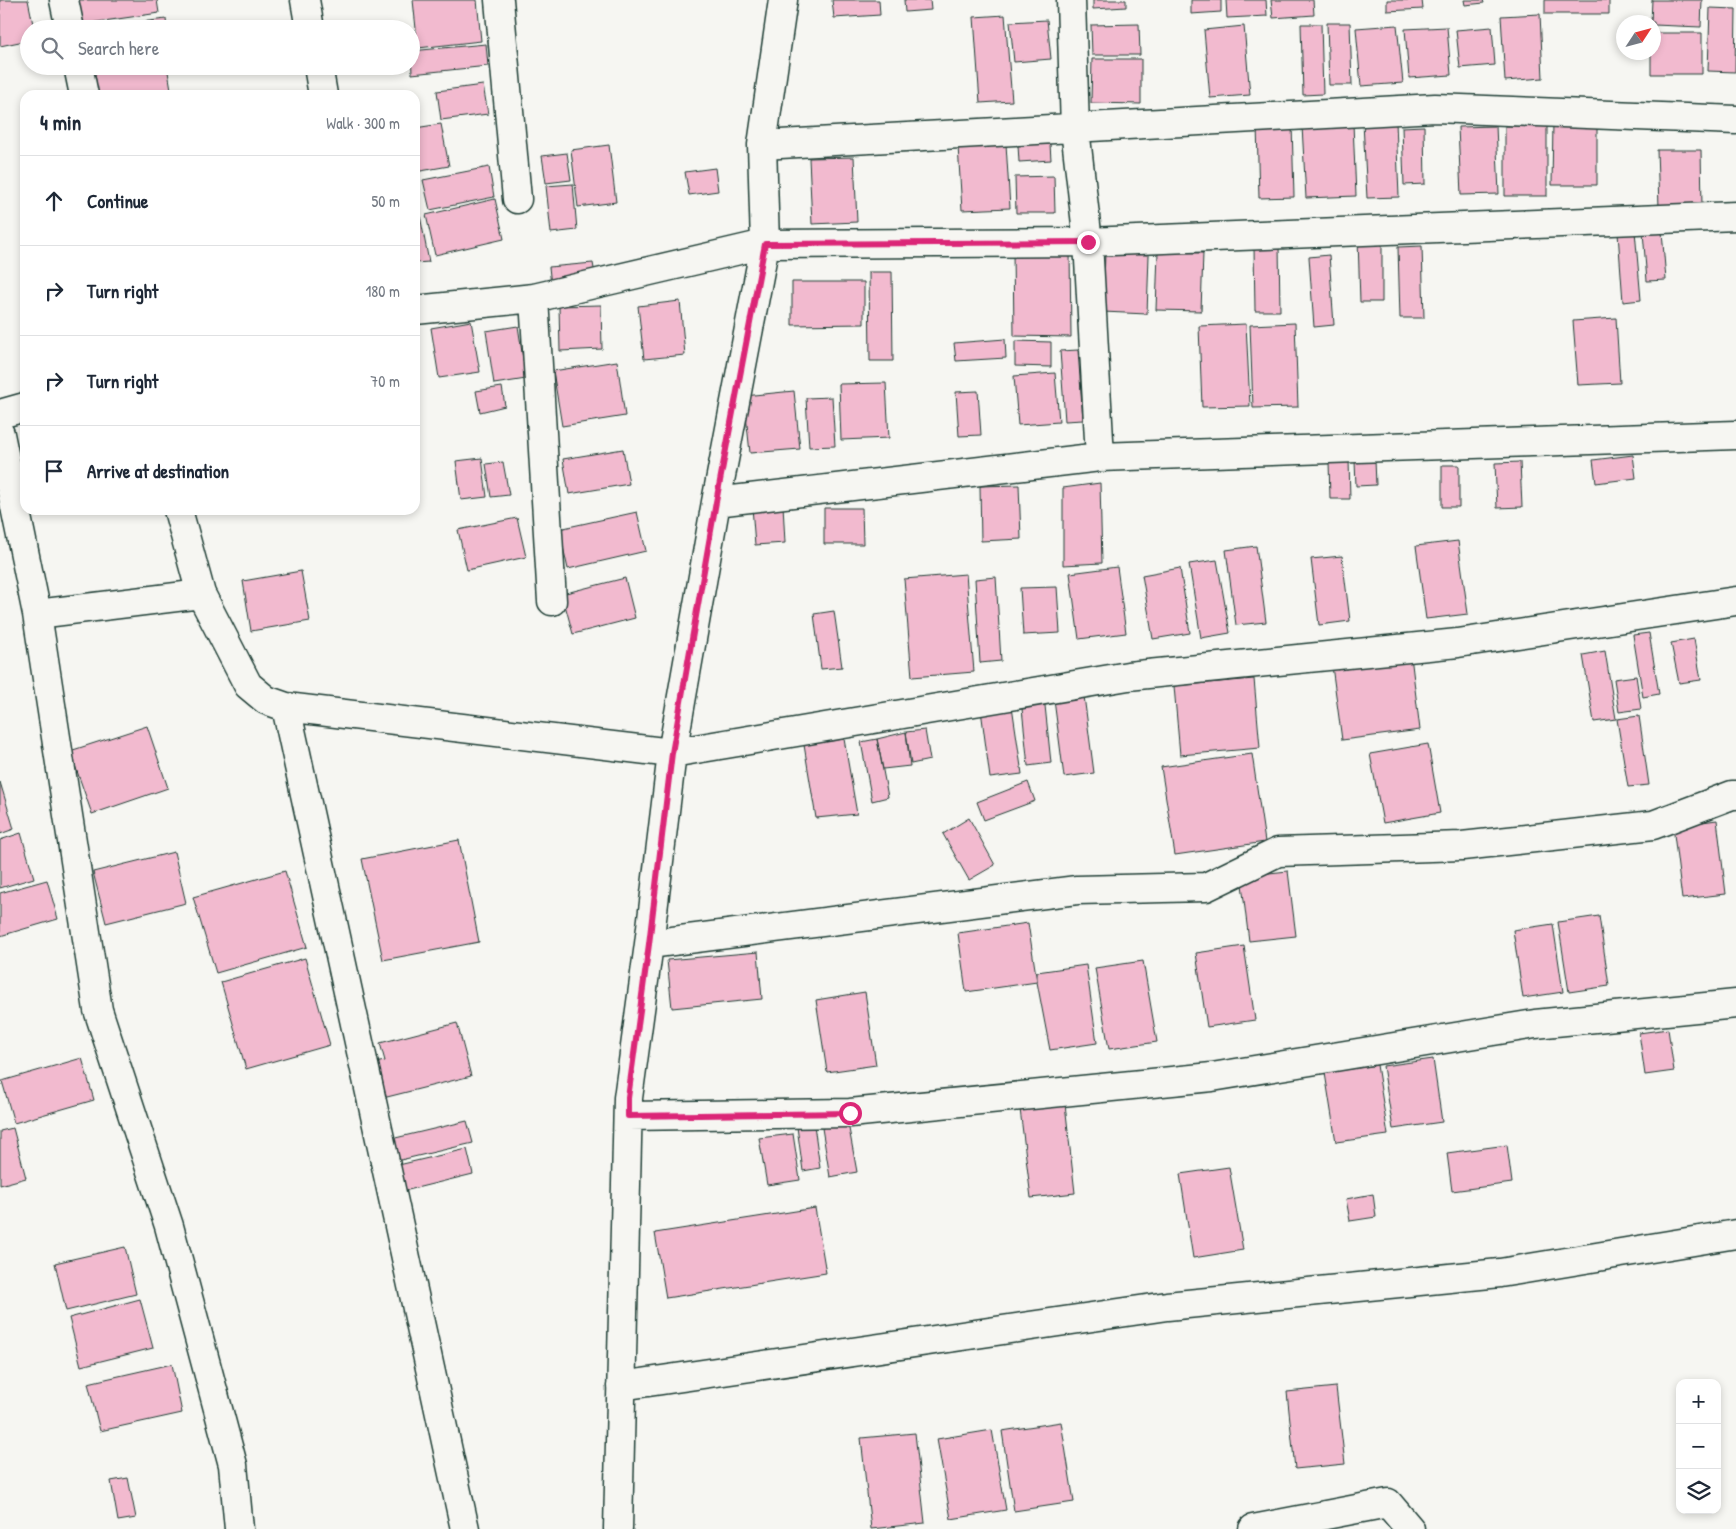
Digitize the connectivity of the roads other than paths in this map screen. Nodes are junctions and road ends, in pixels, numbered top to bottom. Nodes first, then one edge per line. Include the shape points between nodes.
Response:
1 (64, 0) edge
2 (305, 0) edge
3 (499, 0) edge
4 (782, 0) edge
5 (1071, 0) edge
6 (68, 20) edge
7 (308, 20) edge
8 (80, 75) edge
9 (320, 75) edge
10 (83, 90) edge
11 (322, 90) edge
12 (1736, 120) edge
13 (1075, 129) junction
14 (762, 145) junction
15 (517, 199) dead end
16 (1736, 216) edge
17 (1088, 242) junction
18 (765, 244) junction
19 (534, 298) junction
20 (420, 309) edge
21 (20, 408) edge
22 (0, 414) edge
23 (0, 434) edge
24 (1736, 435) edge
25 (1100, 456) junction
26 (716, 502) junction
27 (179, 515) edge
28 (201, 594) junction
29 (552, 601) dead end
30 (1736, 601) edge
31 (37, 614) junction
32 (286, 706) junction
33 (672, 753) junction
34 (1736, 795) edge
35 (649, 944) junction
36 (1736, 1004) edge
37 (628, 1116) junction
38 (1736, 1234) edge
39 (622, 1386) junction
40 (240, 1529) edge
41 (464, 1529) edge
42 (618, 1529) edge
43 (1253, 1529) edge
44 (1410, 1529) edge

1 - 6 street
2 - 7 street
3 - 15 street
4 - 14 street
5 - 13 street
8 - 10 street
9 - 11 street
12 - 13 street via 1435,108
13 - 14 street
13 - 17 street
14 - 18 street
16 - 17 street
17 - 18 street
17 - 25 street
18 - 19 street
18 - 26 street
19 - 20 street
19 - 29 street
21 - 22 street
23 - 31 street
24 - 25 street
25 - 26 street
26 - 33 street
27 - 28 street
28 - 31 street
28 - 32 street via 248,685 266,700
30 - 33 street via 1458,643 1128,676
31 - 40 street via 98,1010 169,1226 233,1465
32 - 33 street
32 - 41 street
33 - 35 street
34 - 35 street via 1653,825 1462,846 1278,852 1206,887 1077,890
35 - 37 street
36 - 37 street via 1535,1024 1183,1080 850,1113
37 - 39 street
38 - 39 street via 1500,1273 1167,1306
39 - 42 street
43 - 44 street via 1388,1503

